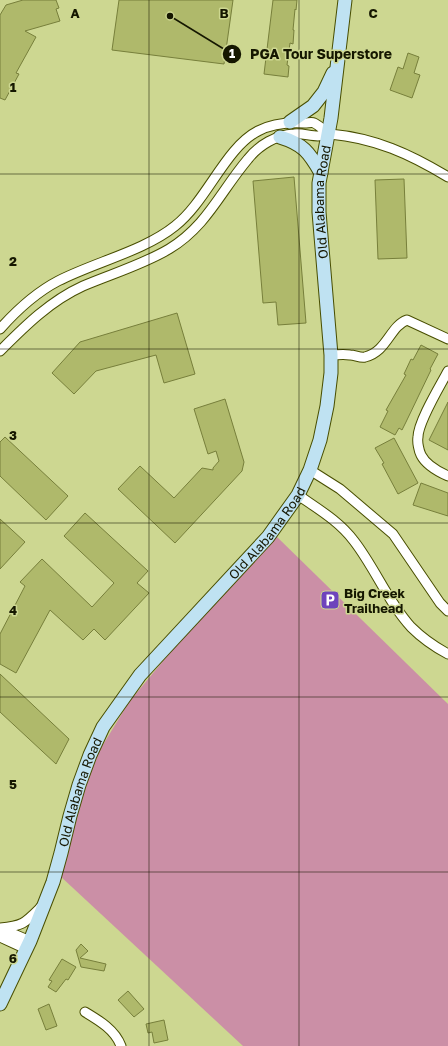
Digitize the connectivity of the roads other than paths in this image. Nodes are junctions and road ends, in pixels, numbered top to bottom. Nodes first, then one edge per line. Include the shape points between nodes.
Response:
1 (345, 0) edge
2 (338, 65) junction
3 (290, 122) junction
4 (329, 134) junction
5 (280, 137) junction
6 (321, 172) junction
7 (448, 177) edge
8 (0, 329) edge
9 (448, 339) edge
10 (0, 351) edge
11 (331, 355) junction
12 (448, 371) edge
13 (310, 470) junction
14 (448, 476) edge
15 (298, 495) junction
16 (448, 611) edge
17 (448, 654) edge
18 (45, 904) junction
19 (0, 928) edge
20 (0, 937) edge
21 (28, 945) junction
22 (0, 1004) edge
23 (85, 1012) dead end
24 (122, 1046) edge

1 - 2 main road, Old Alabama Road
2 - 3 main road via 324,92 313,106
2 - 4 main road, Old Alabama Road
3 - 4 street via 314,123
3 - 8 street via 269,126 245,140 229,158 200,201 187,216 164,234 57,281 38,294
4 - 5 street via 294,134
4 - 6 main road, Old Alabama Road
4 - 7 street via 389,147 410,155
5 - 6 main road via 302,145
5 - 10 street via 274,138 248,159 206,216 184,238 154,257 82,287 53,303
6 - 11 main road, Old Alabama Road via 318,212
9 - 11 street via 407,320 403,321 381,348 372,354 363,357
11 - 13 main road, Old Alabama Road via 324,426
12 - 14 street via 420,425 418,437 423,458
13 - 15 main road, Old Alabama Road
13 - 16 street via 340,489 393,534 440,604
15 - 17 street via 325,513 347,533 412,628
15 - 18 main road, Old Alabama Road via 268,537 140,675 103,727 79,785 62,853
18 - 19 street via 26,922
18 - 21 main road, Old Alabama Road
19 - 21 street
20 - 21 street
21 - 22 main road, Old Alabama Road
23 - 24 street via 107,1026 118,1037

